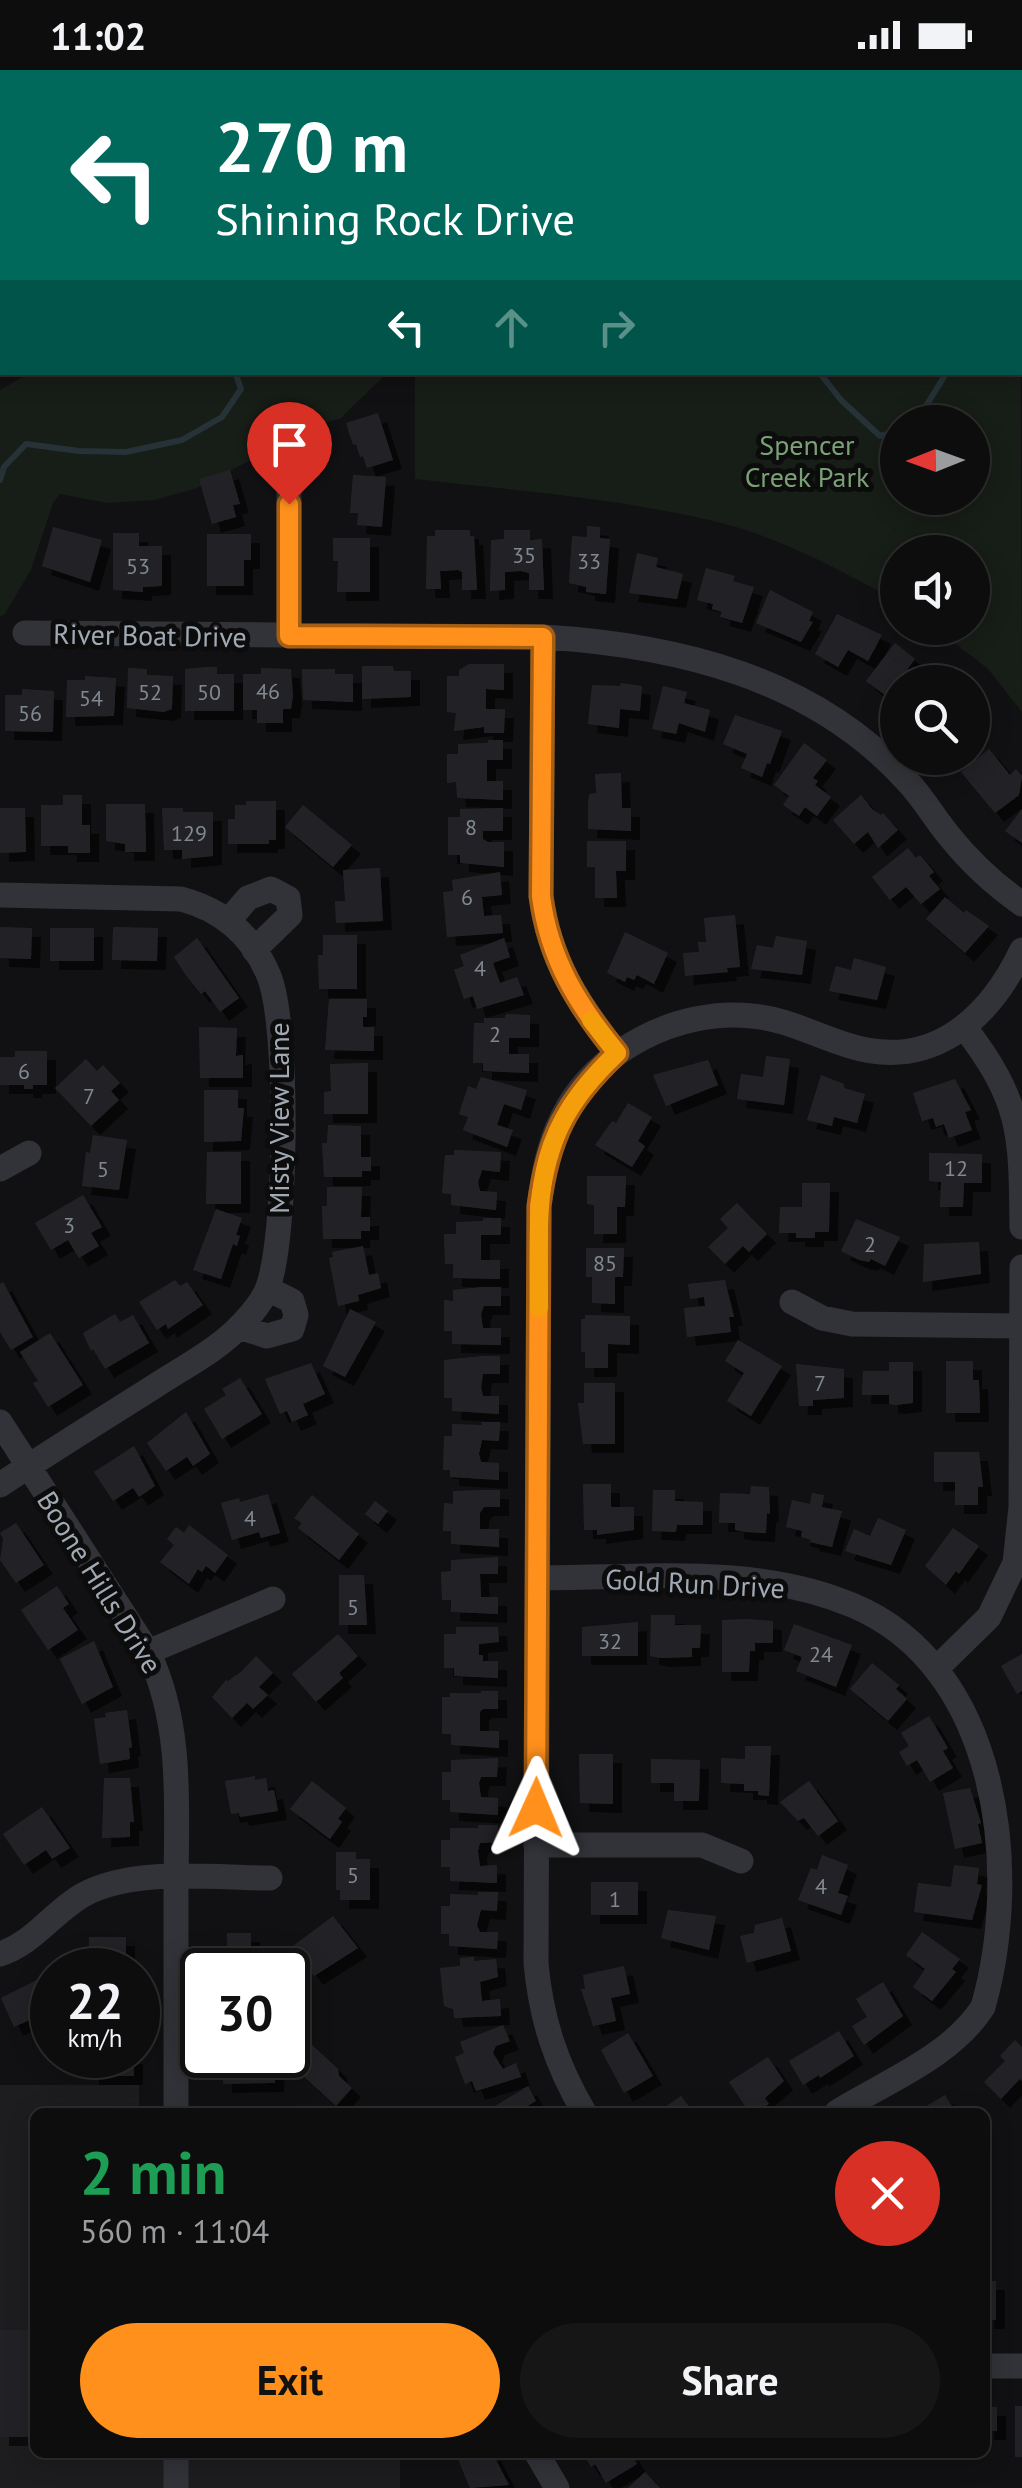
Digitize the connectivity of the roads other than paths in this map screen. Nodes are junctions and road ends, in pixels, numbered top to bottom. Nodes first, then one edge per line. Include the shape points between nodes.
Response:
1 (290, 471) dead end
2 (25, 633) dead end
3 (289, 636) junction
4 (543, 637) junction
5 (0, 895) edge
6 (1022, 904) edge
7 (230, 919) junction
8 (254, 950) junction
9 (1022, 950) edge
10 (965, 1028) junction
11 (617, 1053) junction
12 (29, 1153) dead end
13 (0, 1168) edge
14 (1022, 1227) edge
15 (1022, 1267) edge
16 (268, 1289) junction
17 (792, 1302) dead end
18 (1022, 1326) edge
19 (238, 1328) junction
20 (0, 1422) edge
21 (28, 1466) junction
22 (0, 1485) edge
23 (538, 1578) junction
24 (273, 1599) dead end
25 (148, 1652) junction
26 (940, 1665) junction
27 (536, 1845) junction
28 (740, 1861) dead end
29 (176, 1878) junction
30 (270, 1878) dead end
31 (0, 1954) edge
32 (176, 2108) edge
33 (582, 2108) edge
34 (844, 2108) edge
35 (990, 2366) edge
36 (1022, 2366) edge
37 (176, 2458) edge
38 (540, 2458) edge
39 (176, 2488) edge
40 (558, 2488) edge

1 - 3 street
2 - 3 street, River Boat Drive
3 - 4 street, River Boat Drive
4 - 6 street, River Boat Drive via 681,655 776,686 824,712 883,756 969,859
4 - 11 street via 544,920 568,986
5 - 7 street via 181,899
7 - 8 street, Misty View Lane
7 - 8 street via 248,898 271,889 288,898 290,915
8 - 16 street, Misty View Lane via 268,973 280,1026 281,1201
9 - 10 street via 1000,992
10 - 11 street via 940,1042 882,1051 782,1020 729,1014 675,1024
10 - 14 street via 1011,1092 1019,1120
11 - 23 street via 562,1116 544,1172
12 - 13 street
15 - 18 street
16 - 19 street, Misty View Lane
16 - 19 street via 292,1301 292,1329 267,1336
17 - 18 street via 852,1324
18 - 26 street via 1015,1562 989,1617
19 - 21 street, Misty View Lane
20 - 21 street, Boone Hills Drive
21 - 22 street, Misty View Lane
21 - 25 street, Boone Hills Drive
23 - 26 street, Gold Run Drive via 774,1582 855,1606
23 - 27 street
24 - 25 street
25 - 29 street, Boone Hills Drive via 162,1680 174,1741
26 - 34 street, Gold Run Drive via 990,1736 1014,1805 1020,1839 1016,1915 996,1982 965,2029
27 - 28 street via 702,1845
27 - 33 street via 539,1996 554,2054
29 - 30 street
29 - 31 street via 96,1888
29 - 32 street, Boone Hills Drive
35 - 36 street
37 - 39 street
38 - 40 street

